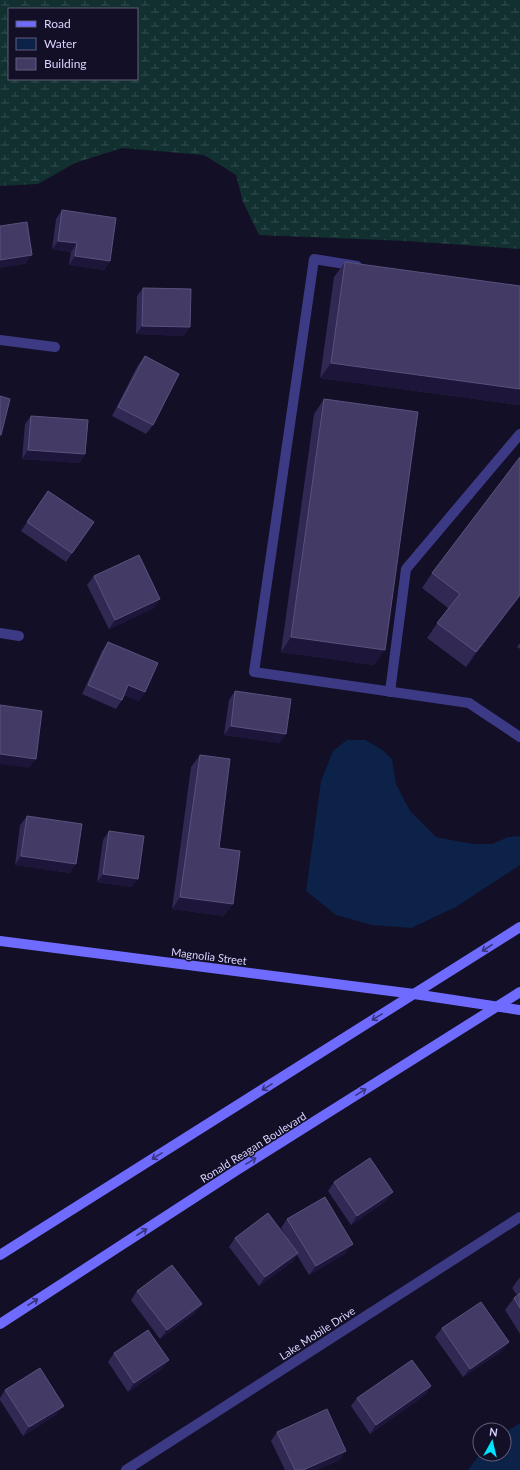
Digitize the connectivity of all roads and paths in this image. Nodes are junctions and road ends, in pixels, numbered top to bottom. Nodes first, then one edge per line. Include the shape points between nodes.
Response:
1 (367, 268) edge
2 (0, 340) edge
3 (55, 347) dead end
4 (520, 434) edge
5 (0, 633) edge
6 (19, 636) dead end
7 (390, 692) junction
8 (520, 737) edge
9 (520, 927) edge
10 (0, 941) edge
11 (520, 992) edge
12 (414, 994) junction
13 (497, 1007) junction
14 (520, 1010) edge
15 (520, 1217) edge
16 (0, 1255) edge
17 (0, 1324) edge
18 (126, 1470) edge

1 - 7 street via 314,259 254,672
2 - 3 street
4 - 7 street via 406,569
5 - 6 street
7 - 8 street via 469,703
9 -> 12 main road
10 - 12 main road, Magnolia Street
11 - 13 main road, Ronald Reagan Boulevard
12 - 13 main road, Magnolia Street
12 -> 16 main road
13 - 14 main road, Magnolia Street
17 -> 13 main road, Ronald Reagan Boulevard via 237,1170
15 - 18 street, Lake Mobile Drive

